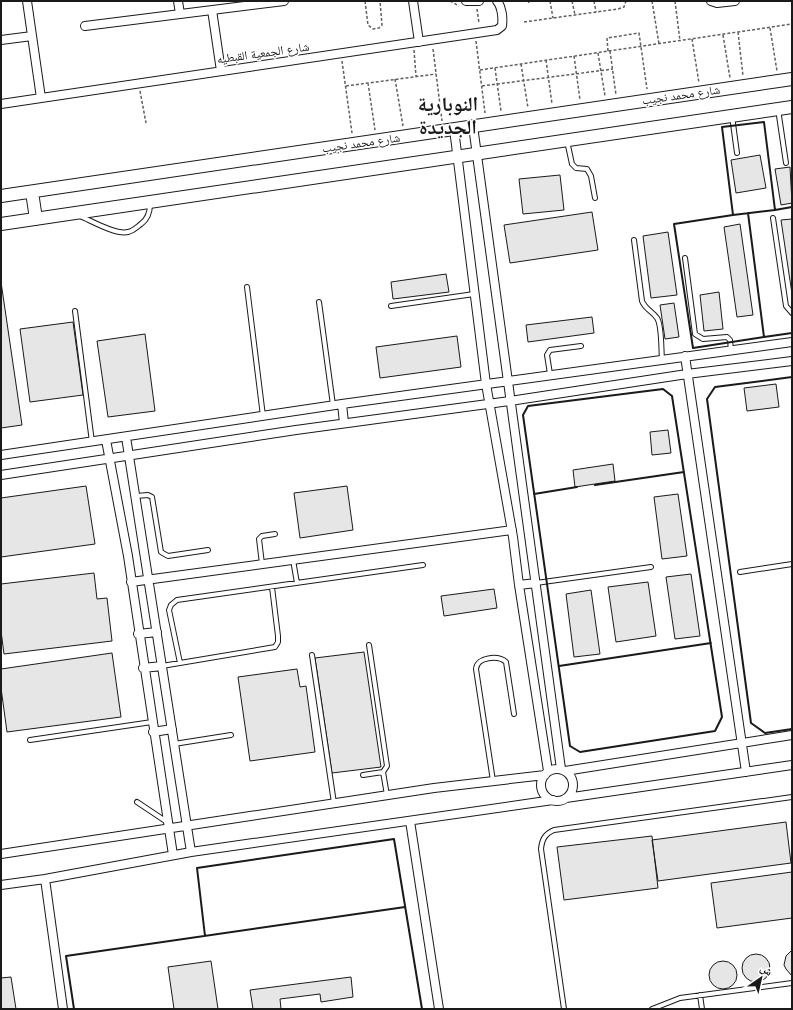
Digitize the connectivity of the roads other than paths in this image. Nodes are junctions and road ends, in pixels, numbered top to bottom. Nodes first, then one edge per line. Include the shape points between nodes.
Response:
1 (27, 1) edge
2 (178, 1) edge
3 (284, 1) edge
4 (413, 1) edge
5 (497, 1) edge
6 (711, 1) edge
7 (735, 1) edge
8 (263, 2) edge
9 (463, 4) edge
10 (477, 4) edge
11 (212, 10) junction
12 (180, 14) junction
13 (85, 26) dead end
14 (32, 36) junction
15 (1, 40) edge
16 (416, 42) junction
17 (221, 71) junction
18 (792, 78) edge
19 (41, 98) junction
20 (1, 104) edge
21 (792, 107) edge
22 (778, 109) junction
23 (732, 116) junction
24 (473, 126) junction
25 (449, 130) junction
26 (567, 140) junction
27 (737, 153) dead end
28 (477, 154) junction
29 (458, 157) junction
30 (786, 163) dead end
31 (32, 192) junction
32 (1, 196) edge
33 (596, 198) dead end
34 (150, 202) junction
35 (75, 213) junction
36 (773, 218) dead end
37 (36, 219) junction
38 (1, 224) edge
39 (634, 240) dead end
40 (685, 258) dead end
41 (247, 287) dead end
42 (475, 294) junction
43 (319, 302) dead end
44 (390, 306) dead end
45 (75, 311) dead end
46 (792, 313) edge
47 (792, 342) edge
48 (581, 346) dead end
49 (731, 350) junction
50 (685, 356) junction
51 (662, 359) junction
52 (792, 361) edge
53 (550, 374) junction
54 (687, 374) junction
55 (508, 380) junction
56 (486, 384) junction
57 (510, 401) junction
58 (489, 403) junction
59 (337, 404) junction
60 (263, 416) junction
61 (344, 423) junction
62 (126, 437) junction
63 (106, 440) junction
64 (92, 442) junction
65 (1, 455) edge
66 (129, 456) junction
67 (110, 459) junction
68 (1, 475) edge
69 (136, 496) junction
70 (512, 530) junction
71 (276, 534) dead end
72 (208, 550) dead end
73 (293, 560) junction
74 (262, 564) junction
75 (792, 564) edge
76 (423, 565) dead end
77 (651, 567) dead end
78 (740, 572) dead end
79 (149, 579) junction
80 (131, 582) junction
81 (297, 583) junction
82 (536, 583) junction
83 (519, 585) junction
84 (272, 587) junction
85 (157, 632) junction
86 (138, 634) junction
87 (369, 645) dead end
88 (312, 655) dead end
89 (180, 663) junction
90 (162, 666) junction
91 (143, 668) junction
92 (514, 714) dead end
93 (152, 722) junction
94 (172, 729) junction
95 (153, 732) junction
96 (231, 735) dead end
97 (792, 735) edge
98 (30, 740) dead end
99 (742, 743) junction
100 (174, 744) junction
101 (792, 765) edge
102 (563, 770) junction
103 (383, 772) junction
104 (746, 772) junction
105 (546, 773) junction
106 (363, 775) dead end
107 (492, 781) junction
108 (387, 796) junction
109 (792, 797) edge
110 (566, 798) junction
111 (553, 800) junction
112 (137, 802) dead end
113 (334, 804) junction
114 (410, 821) junction
115 (168, 825) junction
116 (187, 826) junction
117 (191, 852) junction
118 (1, 854) edge
119 (173, 855) junction
120 (45, 879) junction
121 (1, 885) edge
122 (792, 983) edge
123 (700, 995) junction
124 (63, 1009) edge
125 (439, 1009) edge
126 (564, 1009) edge
127 (652, 1009) edge
128 (702, 1009) edge

1 - 14 street
2 - 12 street
3 - 8 street
4 - 16 street
5 - 16 street, شارع الجمعية القبطيه via 502,26 497,30 477,30
6 - 7 street
8 - 11 street
9 - 10 street
11 - 12 street
11 - 17 street
12 - 13 street
14 - 15 street
14 - 19 street
16 - 17 street, شارع الجمعية القبطيه
17 - 19 street, شارع الجمعية القبطيه
18 - 24 street, شارع محمد نجيب
19 - 20 street, شارع الجمعية القبطيه
21 - 22 street
22 - 23 street
22 - 30 lane
23 - 26 street
23 - 27 lane
24 - 25 street, شارع محمد نجيب
24 - 28 street
25 - 29 street
25 - 31 street, شارع محمد نجيب
26 - 28 street
26 - 33 lane via 572,164 576,168 587,169 590,173
28 - 29 street
28 - 55 street
29 - 34 street
29 - 42 street
31 - 32 street, شارع محمد نجيب
31 - 37 street
34 - 35 street
34 - 35 lane via 147,219 126,232 118,232
35 - 37 street
36 - 46 lane via 786,306
37 - 38 street
39 - 51 lane via 642,301 645,308 658,320
40 - 49 lane via 695,334 703,339 727,336
41 - 60 lane
42 - 44 lane
42 - 56 street
43 - 59 lane
45 - 64 lane
47 - 49 street
48 - 53 lane via 550,350 547,355
49 - 50 street
50 - 51 street
50 - 54 street
51 - 53 street
52 - 54 street
53 - 55 street
54 - 57 street
54 - 99 street
55 - 56 street
55 - 57 street
56 - 58 street
56 - 59 street
57 - 58 street
57 - 82 street
58 - 61 street
58 - 70 street
59 - 60 street
59 - 61 street
60 - 62 street
61 - 66 street
62 - 63 street
62 - 66 street
63 - 64 street
63 - 67 street
64 - 65 street
66 - 67 street
66 - 69 street
67 - 68 street
67 - 80 street
69 - 72 lane via 148,494 152,497 163,554 168,556
69 - 79 street
70 - 73 street
70 - 83 street
71 - 74 lane via 262,536 259,539
73 - 74 street
73 - 81 lane
74 - 79 street
75 - 78 lane
76 - 81 lane
77 - 82 lane
79 - 80 street
79 - 85 street
80 - 86 street
81 - 84 lane
82 - 83 street
82 - 102 street
83 - 105 street
84 - 89 lane via 278,636 275,646
84 - 89 lane via 174,602 169,610
85 - 86 street
85 - 90 street
86 - 91 street
87 - 103 lane via 387,766
88 - 113 lane
89 - 90 lane
90 - 91 street
90 - 94 street
91 - 93 street
92 - 107 lane via 506,662 499,658 481,660 476,670
93 - 95 street
93 - 98 lane
94 - 95 street
94 - 100 street
95 - 115 street
96 - 100 lane
97 - 99 street
99 - 102 street
99 - 104 street
100 - 116 street
101 - 104 street
102 - 105 street
102 - 110 street via 573,782 572,791
103 - 106 lane
103 - 108 lane
104 - 110 street
105 - 107 street
105 - 111 street via 541,788 546,796
107 - 108 street
108 - 113 street
109 - 126 lane via 554,830 548,833 541,843 541,849
110 - 111 street
111 - 114 street
112 - 115 lane
113 - 116 street
114 - 117 street
114 - 125 street
115 - 116 street
115 - 118 street
115 - 119 street
116 - 117 street
117 - 119 street
119 - 120 street
120 - 121 street
120 - 124 street
122 - 123 lane
123 - 127 lane via 672,1000
123 - 128 lane

